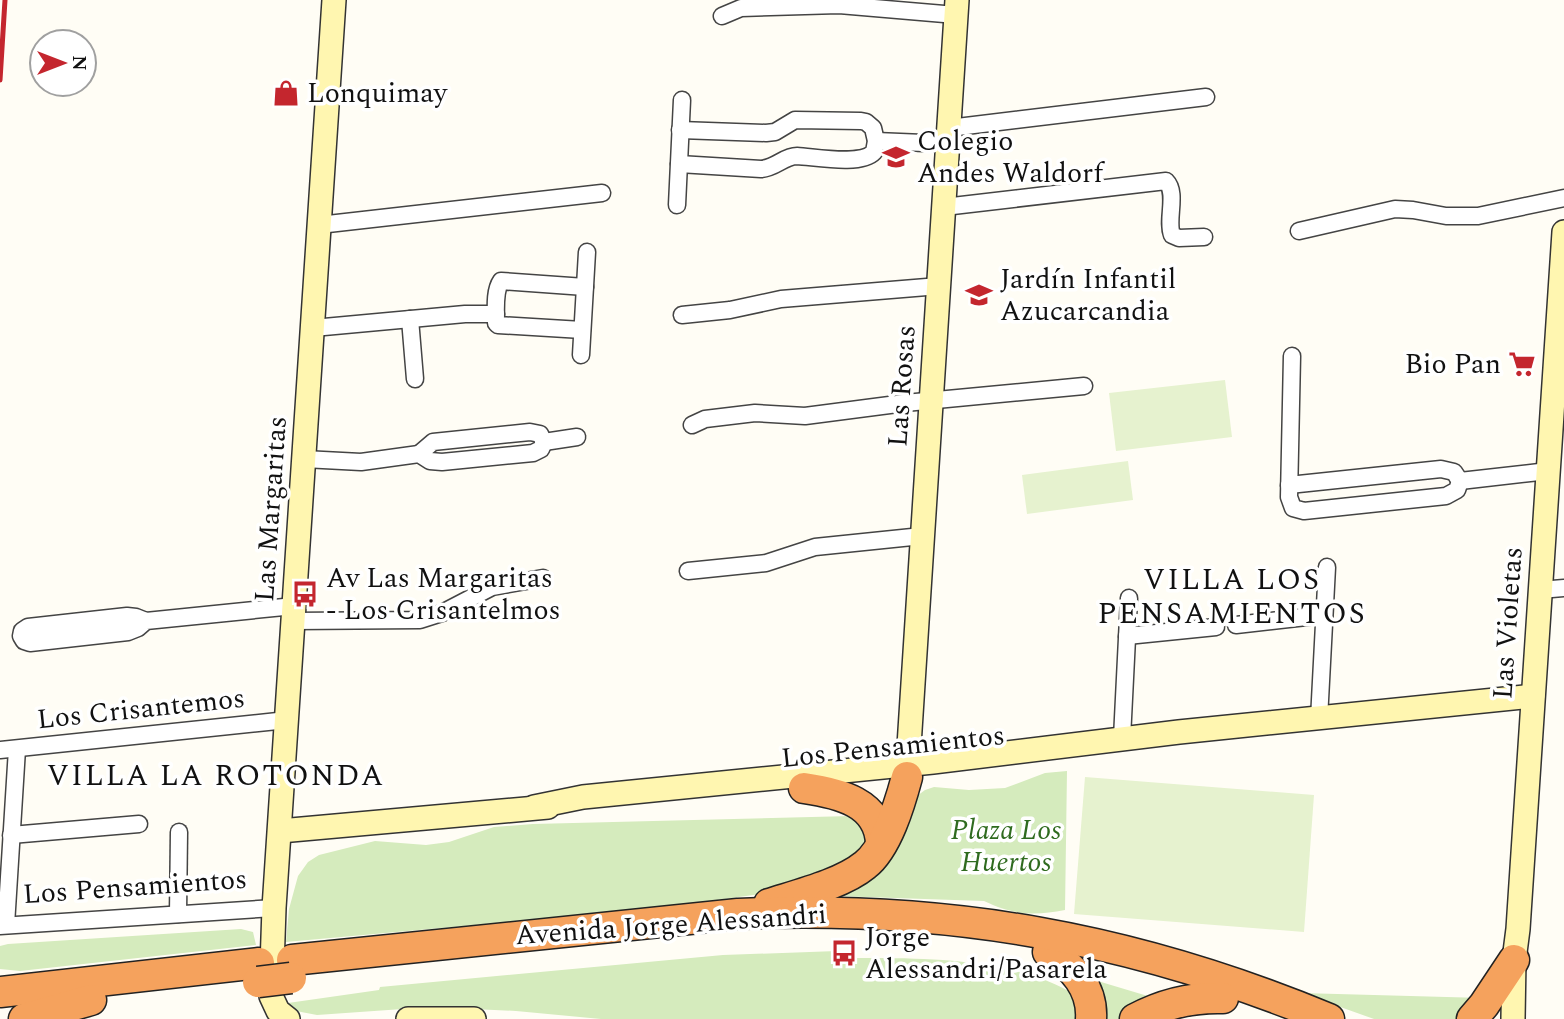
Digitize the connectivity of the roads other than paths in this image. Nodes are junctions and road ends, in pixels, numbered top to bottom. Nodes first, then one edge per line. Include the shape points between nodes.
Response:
1 (334, 0) edge
2 (957, 7) edge
3 (722, 16) dead end
4 (1206, 97) dead end
5 (682, 100) dead end
6 (680, 130) junction
7 (948, 136) junction
8 (876, 141) junction
9 (679, 164) junction
10 (603, 193) dead end
11 (1564, 198) edge
12 (677, 205) dead end
13 (944, 207) junction
14 (319, 225) junction
15 (1299, 231) dead end
16 (1564, 232) edge
17 (1204, 237) dead end
18 (587, 252) dead end
19 (939, 286) junction
20 (585, 287) junction
21 (496, 314) junction
22 (682, 315) dead end
23 (410, 319) junction
24 (313, 328) junction
25 (582, 330) junction
26 (1561, 336) edge
27 (581, 355) dead end
28 (1292, 356) dead end
29 (415, 379) dead end
30 (1084, 386) dead end
31 (931, 401) junction
32 (692, 425) dead end
33 (577, 438) dead end
34 (304, 459) junction
35 (1548, 471) junction
36 (1460, 481) junction
37 (1289, 485) junction
38 (922, 536) junction
39 (1327, 567) dead end
40 (688, 571) dead end
41 (543, 578) dead end
42 (1564, 588) edge
43 (1540, 590) junction
44 (1129, 598) dead end
45 (294, 613) junction
46 (1324, 615) junction
47 (146, 621) junction
48 (1236, 625) dead end
49 (1216, 627) dead end
50 (1127, 636) junction
51 (1533, 696) junction
52 (1479, 702) junction
53 (1318, 719) junction
54 (287, 720) junction
55 (1256, 726) junction
56 (1122, 738) junction
57 (1530, 740) junction
58 (17, 749) junction
59 (0, 750) edge
60 (907, 771) junction
61 (804, 788) junction
62 (534, 807) junction
63 (139, 824) dead end
64 (280, 831) junction
65 (179, 832) dead end
66 (11, 835) junction
67 (881, 844) junction
68 (274, 908) junction
69 (177, 914) junction
70 (738, 914) junction
71 (3, 925) edge
72 (1048, 952) junction
73 (1514, 960) junction
74 (291, 969) junction
75 (258, 973) junction
76 (1223, 998) junction
77 (10, 1001) edge
78 (284, 1018) edge
79 (408, 1019) edge
80 (474, 1019) edge
81 (1091, 1019) edge
82 (1135, 1019) edge
83 (1280, 1019) edge
84 (1329, 1019) edge
85 (1472, 1019) edge
86 (1513, 1019) edge

1 - 14 main road, Las Margaritas
2 - 3 street via 741,8
2 - 7 main road, Las Rosas
4 - 7 street
5 - 6 street
6 - 8 street via 766,133 795,120 866,121
6 - 9 street
7 - 8 street
7 - 13 main road, Las Rosas
8 - 9 street via 874,152 862,160 792,156 761,169
9 - 12 street
10 - 14 street
11 - 15 street via 1478,216 1395,209
13 - 17 street via 1166,181 1171,188 1172,235
13 - 19 main road, Las Rosas
14 - 24 main road, Las Margaritas
16 - 26 main road, Las Violetas
18 - 20 street
19 - 22 street via 781,299
19 - 31 main road, Las Rosas
20 - 21 street via 501,281
20 - 25 street
21 - 23 street
21 - 25 street via 498,325
23 - 24 street
23 - 29 street
24 - 34 main road, Las Margaritas
25 - 27 street
26 - 35 main road, Las Violetas
28 - 37 street
30 - 31 street
31 - 32 street via 805,416 755,413
31 - 38 main road, Las Rosas
33 - 34 street via 544,442 540,434 530,432 433,442 419,454 361,461
34 - 45 main road, Las Margaritas
35 - 36 street
35 - 43 main road, Las Violetas
36 - 37 street via 1454,472 1441,469
36 - 37 street via 1457,490 1446,496 1304,511 1290,503
38 - 40 street via 815,547 765,563
38 - 60 main road, Las Rosas
39 - 46 street
41 - 45 street via 492,587 420,620
42 - 43 street
43 - 51 main road, Las Violetas
44 - 50 street
45 - 47 street
45 - 54 main road, Las Margaritas
46 - 48 street
46 - 53 street
47 - 47 street via 132,616 28,627 21,636 30,643 128,632
49 - 50 street
50 - 56 street
51 - 52 main road, Los Pensamientos
51 - 57 main road, Las Violetas
52 - 53 main road, Los Pensamientos
52 - 57 main road via 1512,715
53 - 55 main road, Los Pensamientos
54 - 58 street, Los Crisantemos
54 - 64 main road, Las Margaritas
55 - 56 main road, Los Pensamientos
55 - 60 main road, Los Pensamientos via 1124,751
56 - 60 main road, Los Pensamientos
57 - 73 main road, Las Violetas
58 - 59 street, Los Crisantemos
58 - 66 street
60 - 61 main road, Los Pensamientos
60 - 62 main road, Los Pensamientos via 583,797
60 - 67 highway
61 - 62 main road, Los Pensamientos
61 - 67 highway via 847,798 864,808 878,826
62 - 64 main road, Los Pensamientos
63 - 66 street
64 - 68 main road, Las Margaritas
65 - 69 street
66 - 71 street
67 - 70 highway via 872,859 854,872
68 - 69 street, Los Pensamientos
68 - 78 main road, Las Margaritas via 271,996
69 - 71 street, Los Pensamientos
70 - 74 highway, Avenida Jorge Alessandri
70 - 84 highway, Avenida Jorge Alessandri via 890,914 1038,931 1191,968
72 - 74 highway, Avenida Jorge Alessandri via 913,934 777,931
72 - 76 highway, Avenida Jorge Alessandri
72 - 81 highway via 1068,964 1082,982
73 - 85 highway
73 - 86 main road, Las Violetas
74 - 75 highway, Avenida Jorge Alessandri
75 - 77 highway, Avenida Jorge Alessandri
75 - 77 highway, Avenida Jorge Alessandri via 91,1000
76 - 82 highway via 1179,1001
76 - 83 highway, Avenida Jorge Alessandri
79 - 80 main road

